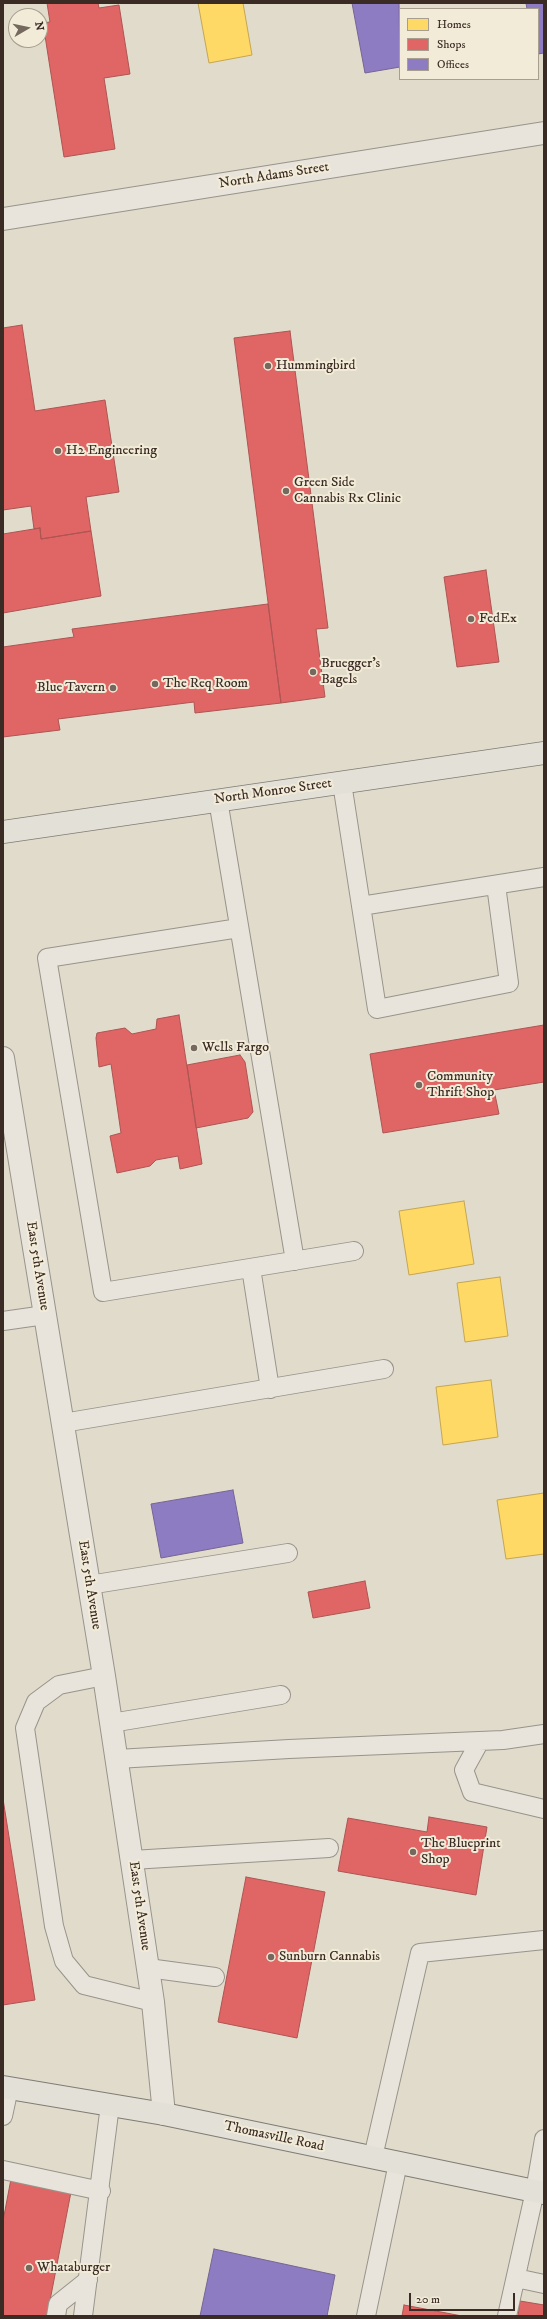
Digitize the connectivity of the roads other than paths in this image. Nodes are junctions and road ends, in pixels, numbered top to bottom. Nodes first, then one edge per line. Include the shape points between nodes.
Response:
1 (544, 133) edge
2 (3, 219) edge
3 (544, 753) edge
4 (342, 782) junction
5 (218, 800) junction
6 (3, 832) edge
7 (544, 877) edge
8 (496, 884) junction
9 (361, 906) junction
10 (239, 928) junction
11 (3, 1058) edge
12 (6, 1094) edge
13 (354, 1251) dead end
14 (295, 1261) junction
15 (251, 1268) junction
16 (45, 1315) junction
17 (3, 1321) edge
18 (384, 1369) dead end
19 (270, 1389) junction
20 (63, 1423) junction
21 (288, 1553) dead end
22 (89, 1585) junction
23 (104, 1676) junction
24 (282, 1695) dead end
25 (111, 1723) junction
26 (544, 1734) edge
27 (480, 1741) junction
28 (116, 1759) junction
29 (544, 1809) edge
30 (329, 1848) dead end
31 (132, 1860) junction
32 (544, 1940) edge
33 (148, 1968) junction
34 (215, 1977) dead end
35 (153, 2002) junction
36 (6, 2088) edge
37 (110, 2105) junction
38 (164, 2114) junction
39 (3, 2116) edge
40 (544, 2139) edge
41 (373, 2157) junction
42 (398, 2163) junction
43 (3, 2170) edge
44 (101, 2191) junction
45 (540, 2192) edge
46 (516, 2278) junction
47 (88, 2280) junction
48 (544, 2284) edge
49 (56, 2316) edge
50 (83, 2316) edge
51 (366, 2316) edge
52 (507, 2316) edge

1 - 2 street, North Adams Street
3 - 4 main road, North Monroe Street
4 - 5 main road, North Monroe Street
4 - 9 lane
5 - 6 main road, North Monroe Street
5 - 10 lane
7 - 8 lane
8 - 9 lane
8 - 9 lane via 509,983 377,1009
10 - 14 lane
10 - 15 lane via 47,958 102,1292
11 - 12 street, East 5th Avenue
12 - 16 street, East 5th Avenue
13 - 14 lane
14 - 15 lane
15 - 19 lane
16 - 17 lane
16 - 20 street, East 5th Avenue
18 - 19 lane
19 - 20 lane
20 - 22 street, East 5th Avenue
21 - 22 lane
22 - 23 street, East 5th Avenue
23 - 25 street, East 5th Avenue
23 - 35 lane via 59,1685 36,1702 25,1728 53,1918 64,1961 84,1985
24 - 25 lane
25 - 28 street, East 5th Avenue
26 - 27 lane
27 - 28 lane
27 - 29 lane via 464,1770 472,1792
28 - 31 street, East 5th Avenue
30 - 31 lane
31 - 33 street, East 5th Avenue
32 - 41 lane via 420,1952
33 - 34 lane
33 - 35 street, East 5th Avenue
35 - 38 street, East 5th Avenue
36 - 37 main road, Thomasville Road
36 - 39 lane
37 - 38 main road, Thomasville Road
37 - 44 lane
38 - 41 main road, Thomasville Road
40 - 45 lane
41 - 42 main road, Thomasville Road
42 - 45 main road, Thomasville Road
42 - 51 lane
43 - 44 lane
44 - 47 lane
45 - 46 lane
46 - 48 lane
46 - 52 lane
47 - 49 lane via 58,2304
47 - 50 lane

